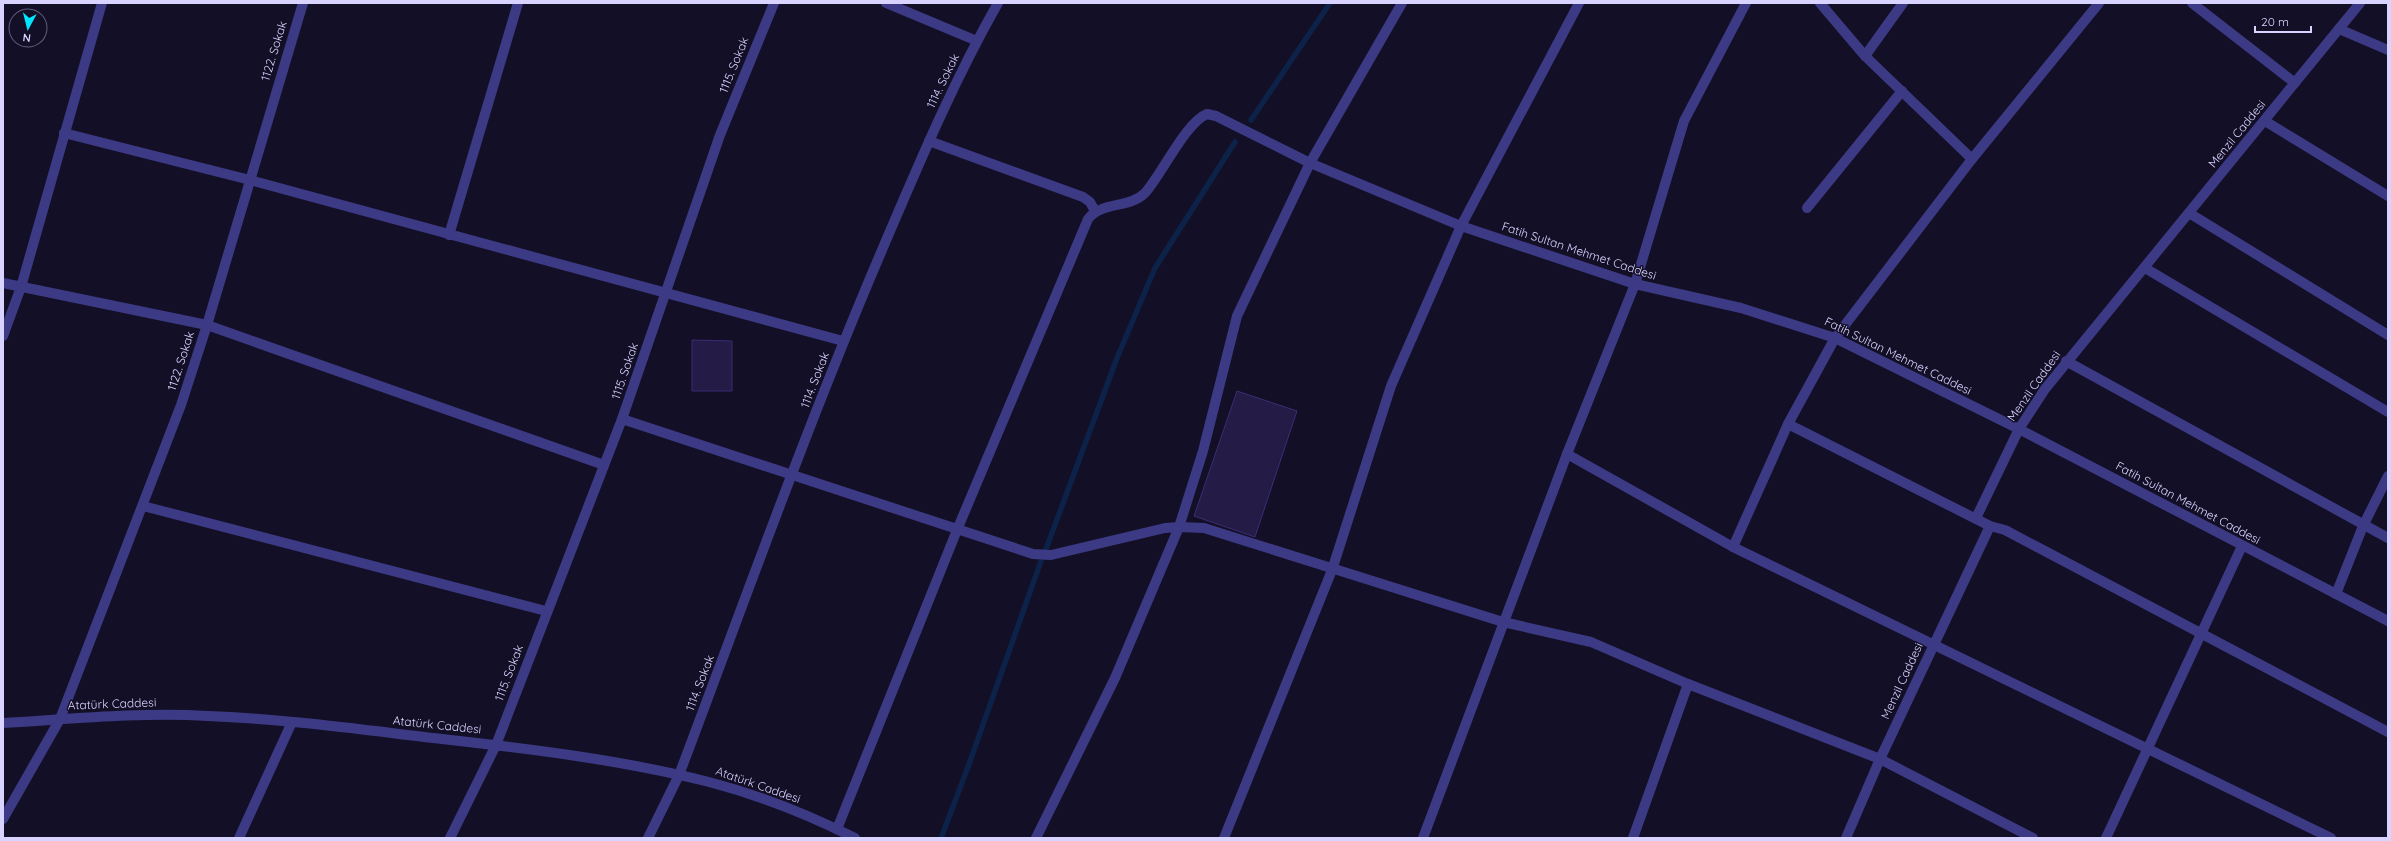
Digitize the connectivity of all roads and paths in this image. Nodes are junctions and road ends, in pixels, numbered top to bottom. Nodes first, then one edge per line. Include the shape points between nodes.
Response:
1 (102, 3) edge
2 (303, 3) edge
3 (518, 3) edge
4 (774, 3) edge
5 (886, 3) edge
6 (998, 3) edge
7 (1402, 3) edge
8 (1579, 3) edge
9 (1746, 3) edge
10 (1820, 3) edge
11 (1903, 3) edge
12 (2099, 3) edge
13 (2192, 3) edge
14 (2360, 3) edge
15 (2339, 29) junction
16 (977, 41) junction
17 (2388, 50) edge
18 (1864, 56) junction
19 (2295, 83) junction
20 (1902, 91) junction
21 (2265, 120) junction
22 (64, 133) junction
23 (929, 141) junction
24 (1972, 159) junction
25 (1310, 163) junction
26 (250, 180) junction
27 (2388, 196) edge
28 (1807, 208) dead end
29 (1095, 211) junction
30 (2189, 213) junction
31 (1461, 226) junction
32 (449, 234) junction
33 (2145, 268) junction
34 (3, 283) edge
35 (1635, 284) junction
36 (20, 287) junction
37 (665, 294) junction
38 (207, 325) junction
39 (2388, 335) edge
40 (3, 336) edge
41 (1835, 338) junction
42 (843, 341) junction
43 (2066, 361) junction
44 (2388, 412) edge
45 (622, 419) junction
46 (1788, 424) junction
47 (2019, 429) junction
48 (1567, 454) junction
49 (604, 465) junction
50 (2388, 476) edge
51 (792, 477) junction
52 (143, 506) junction
53 (1976, 518) junction
54 (1990, 526) junction
55 (2363, 526) junction
56 (1179, 527) junction
57 (957, 530) junction
58 (2388, 538) edge
59 (2242, 546) junction
60 (1733, 547) junction
61 (1332, 570) junction
62 (2336, 594) junction
63 (546, 611) junction
64 (2388, 621) edge
65 (1503, 622) junction
66 (2201, 632) junction
67 (1933, 645) junction
68 (1688, 684) junction
69 (60, 719) junction
70 (292, 722) junction
71 (3, 723) edge
72 (2388, 732) edge
73 (496, 745) junction
74 (2147, 747) junction
75 (1880, 759) junction
76 (679, 775) junction
77 (3, 819) edge
78 (837, 829) junction
79 (853, 837) edge
80 (239, 838) edge
81 (450, 838) edge
82 (648, 838) edge
83 (1036, 838) edge
84 (1224, 838) edge
85 (1423, 838) edge
86 (1633, 838) edge
87 (1846, 838) edge
88 (2033, 838) edge
89 (2106, 838) edge
90 (2331, 838) edge

1 - 22 street
2 - 26 street, 1122. Sokak
3 - 32 street
4 - 37 street, 1115. Sokak via 720,135
5 - 16 street
6 - 16 street, 1114. Sokak
7 - 25 street
8 - 31 street
9 - 35 street via 1684,121
10 - 18 street
11 - 18 street
12 - 24 street
13 - 19 street
14 - 15 street, Menzil Caddesi
15 - 17 street
15 - 19 street, Menzil Caddesi
16 - 23 street, 1114. Sokak
18 - 20 street
19 - 21 street, Menzil Caddesi
20 - 24 street
20 - 28 street
21 - 27 street
21 - 30 street, Menzil Caddesi
22 - 26 street
22 - 36 street
23 - 29 street via 1083,197 1090,202
23 - 42 street, 1114. Sokak
24 - 41 street
25 - 29 street, Fatih Sultan Mehmet Caddesi via 1216,116 1207,114 1194,122 1155,181 1143,194 1130,202
25 - 31 street, Fatih Sultan Mehmet Caddesi
25 - 56 street via 1237,316 1203,451
26 - 32 street
26 - 38 street, 1122. Sokak
29 - 57 street via 1086,225
30 - 33 street, Menzil Caddesi
30 - 39 street
31 - 35 street, Fatih Sultan Mehmet Caddesi
31 - 61 street via 1391,386
32 - 37 street
33 - 43 street, Menzil Caddesi
33 - 44 street
34 - 36 street
35 - 41 street, Fatih Sultan Mehmet Caddesi via 1741,308
35 - 48 street
36 - 38 street
36 - 40 street
37 - 42 street
37 - 45 street, 1115. Sokak
38 - 49 street
38 - 52 street, 1122. Sokak
41 - 46 street
41 - 47 street, Fatih Sultan Mehmet Caddesi
42 - 51 street, 1114. Sokak
43 - 47 street, Menzil Caddesi
43 - 55 street
45 - 49 street, 1115. Sokak
45 - 51 street
46 - 53 street
46 - 60 street
47 - 53 street, Menzil Caddesi
47 - 59 street, Fatih Sultan Mehmet Caddesi
48 - 60 street
48 - 65 street
49 - 63 street, 1115. Sokak
50 - 55 street
51 - 57 street
51 - 76 street, 1114. Sokak
52 - 63 street
52 - 69 street, 1122. Sokak
53 - 54 street
54 - 66 street via 2005,530
54 - 67 street, Menzil Caddesi
55 - 58 street
55 - 62 street
56 - 57 street via 1051,555 1039,555
56 - 61 street via 1204,528
56 - 83 street via 1115,678
57 - 78 street
59 - 62 street, Fatih Sultan Mehmet Caddesi
59 - 66 street
60 - 67 street
61 - 65 street
61 - 84 street
62 - 64 street, Fatih Sultan Mehmet Caddesi
63 - 73 street, 1115. Sokak
65 - 68 street via 1591,642
65 - 85 street
66 - 72 street
66 - 74 street
67 - 74 street
67 - 75 street, Menzil Caddesi
68 - 75 street
68 - 86 street
69 - 70 street, Atatürk Caddesi via 206,715
69 - 71 street, Atatürk Caddesi
69 - 77 street, 1122. Sokak
70 - 73 street, Atatürk Caddesi
70 - 80 street
73 - 76 street, Atatürk Caddesi via 631,765
73 - 81 street, 1115. Sokak
74 - 89 street
74 - 90 street
75 - 87 street, Menzil Caddesi
75 - 88 street
76 - 78 street, Atatürk Caddesi via 763,799
76 - 82 street, 1114. Sokak
78 - 79 street, Atatürk Caddesi

